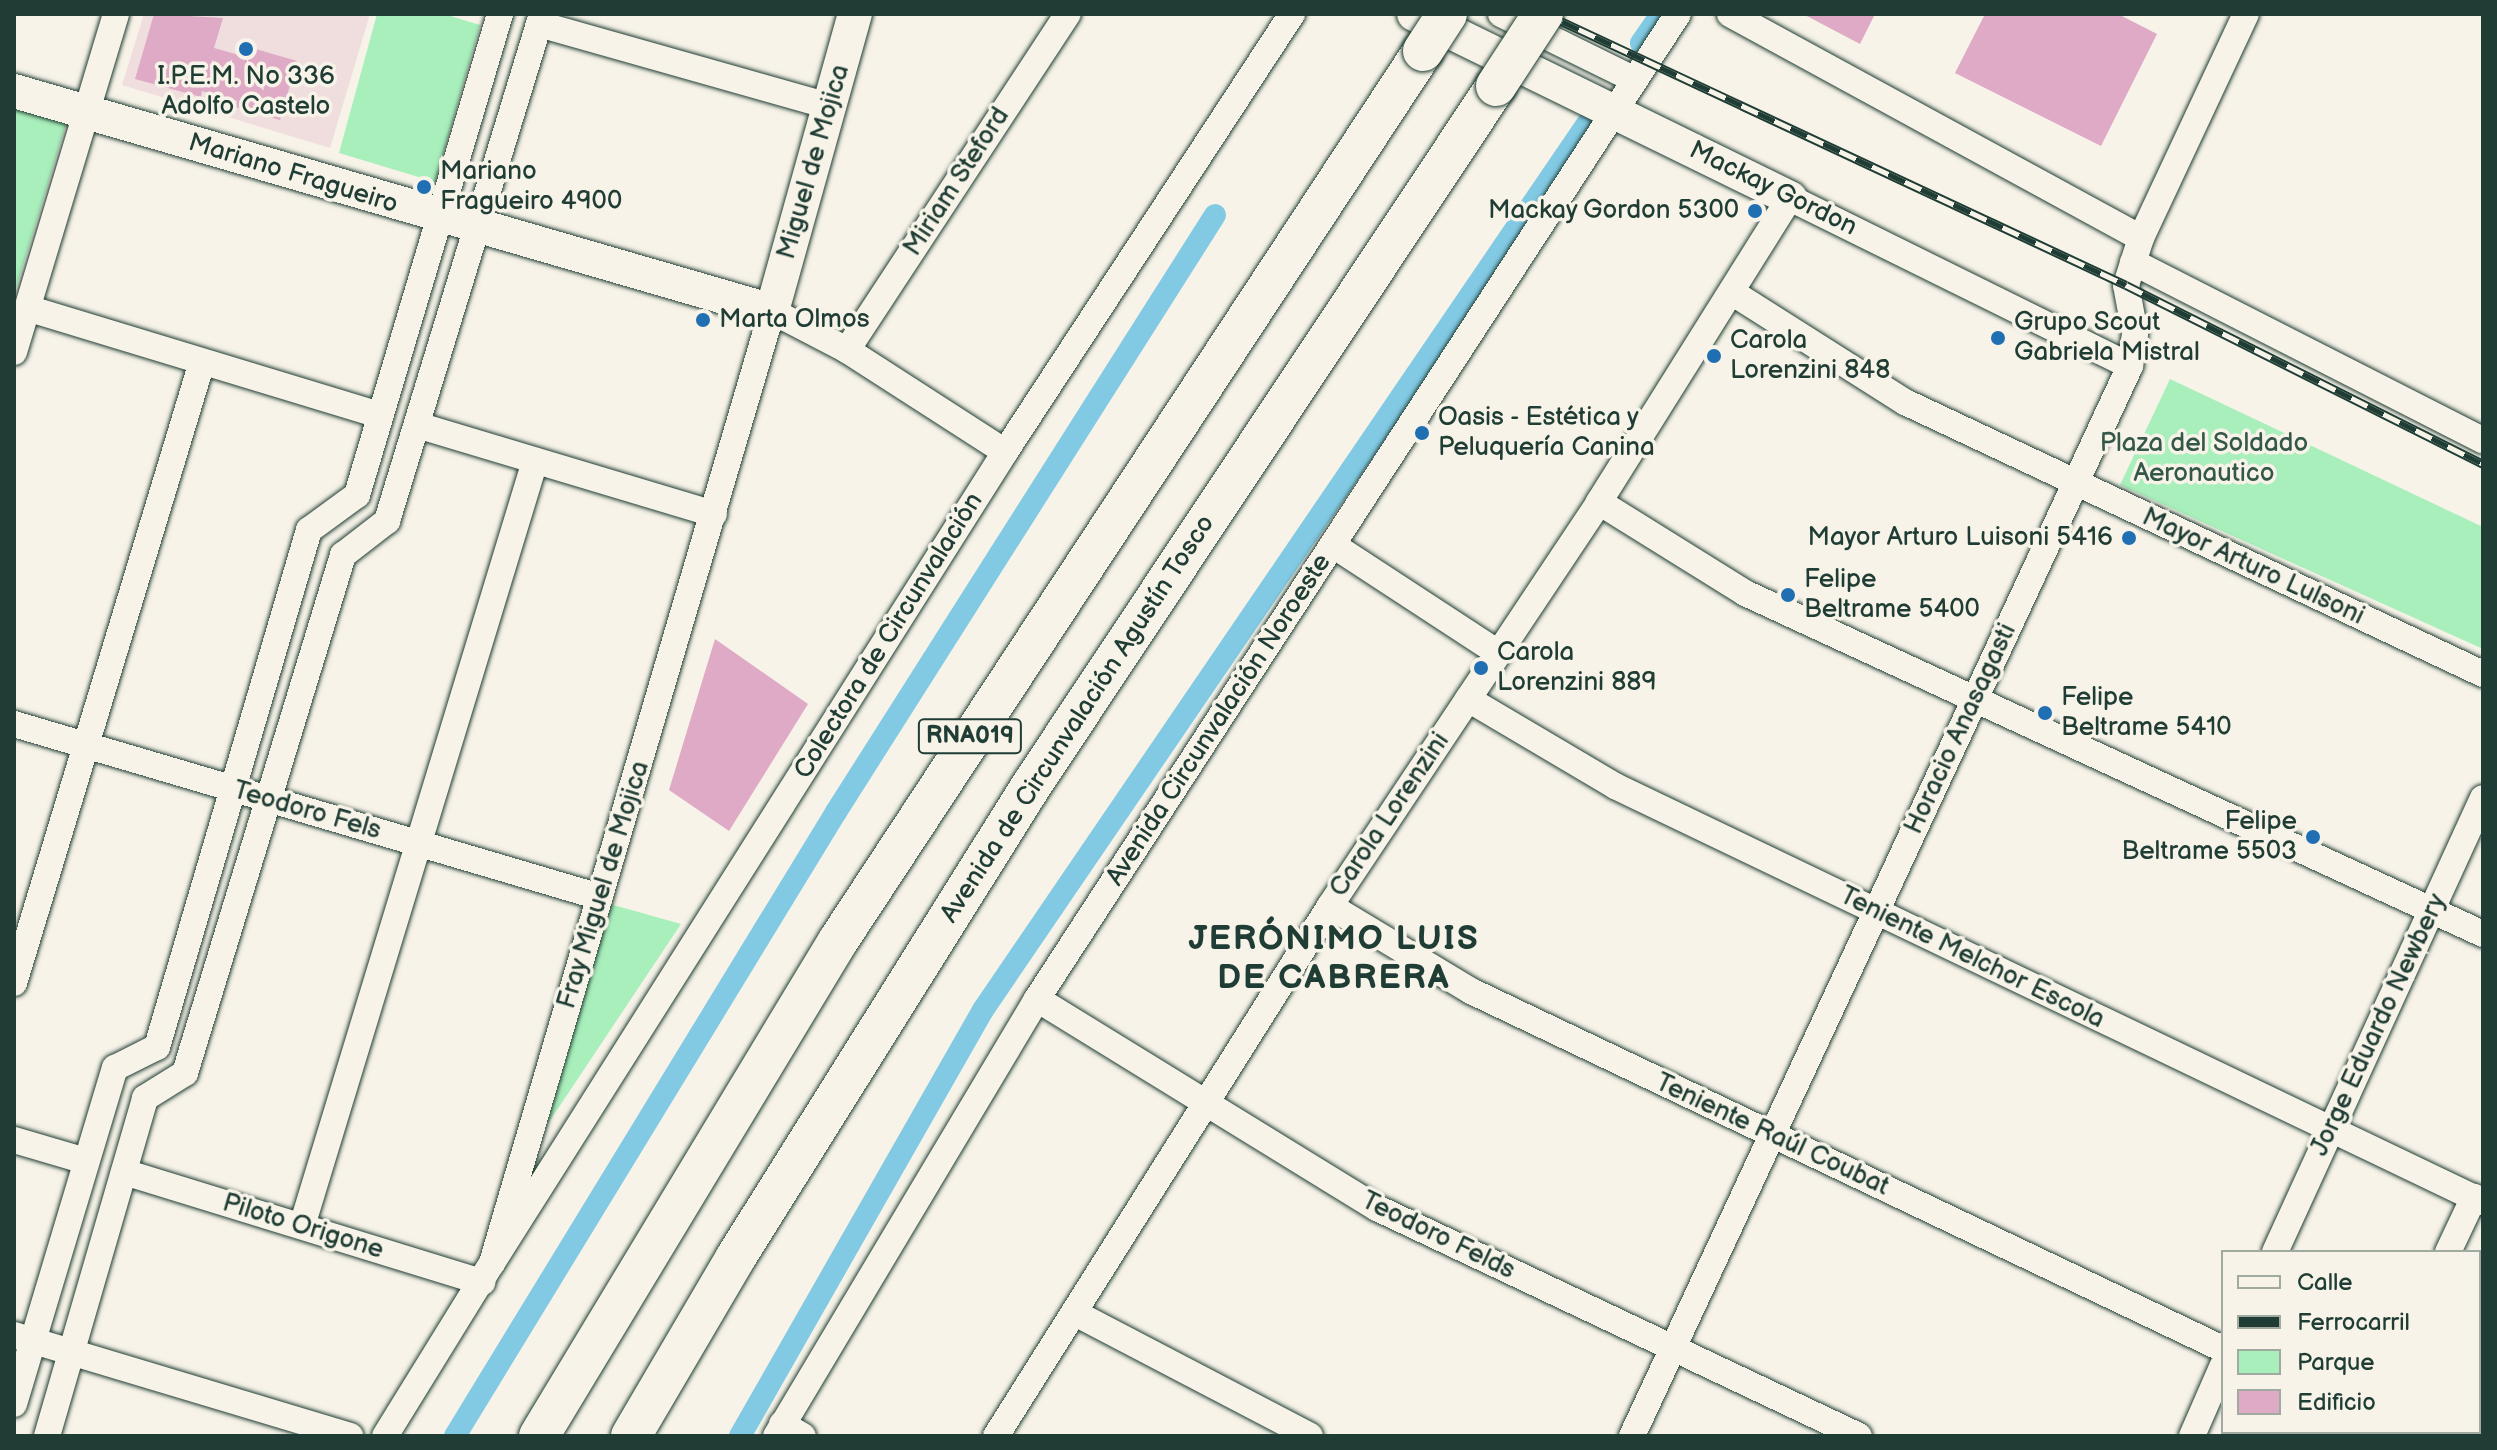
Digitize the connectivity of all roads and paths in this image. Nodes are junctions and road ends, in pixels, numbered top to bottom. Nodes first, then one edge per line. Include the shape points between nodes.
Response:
1 (116, 14) edge
2 (500, 14) edge
3 (855, 14) edge
4 (1068, 14) edge
5 (1292, 14) edge
6 (1447, 14) edge
7 (1501, 14) edge
8 (1543, 14) edge
9 (1678, 14) edge
10 (1730, 14) edge
11 (2246, 14) edge
12 (541, 19) edge
13 (1414, 30) edge
14 (1633, 79) junction
15 (14, 91) edge
16 (829, 106) junction
17 (1614, 110) junction
18 (87, 112) junction
19 (1790, 198) junction
20 (440, 218) junction
21 (478, 228) junction
22 (2137, 250) junction
23 (1733, 293) junction
24 (27, 308) junction
25 (772, 311) junction
26 (847, 350) junction
27 (14, 352) edge
28 (202, 362) junction
29 (2130, 366) junction
30 (380, 415) junction
31 (417, 425) junction
32 (2483, 440) edge
33 (1005, 452) junction
34 (535, 461) junction
35 (2077, 485) junction
36 (1599, 502) junction
37 (714, 514) junction
38 (1333, 545) junction
39 (1498, 653) junction
40 (2483, 674) edge
41 (1976, 698) junction
42 (1468, 699) junction
43 (14, 724) edge
44 (86, 745) junction
45 (235, 790) junction
46 (2483, 798) edge
47 (269, 800) junction
48 (418, 843) junction
49 (600, 897) junction
50 (1330, 906) junction
51 (2432, 909) junction
52 (1874, 911) junction
53 (2483, 934) edge
54 (14, 983) edge
55 (1037, 999) junction
56 (1202, 1105) junction
57 (535, 1118) junction
58 (2331, 1130) junction
59 (1770, 1135) junction
60 (14, 1140) edge
61 (569, 1144) junction
62 (86, 1161) junction
63 (124, 1172) junction
64 (2478, 1200) edge
65 (302, 1226) junction
66 (2276, 1250) edge
67 (2449, 1250) edge
68 (736, 1257) junction
69 (487, 1272) junction
70 (1075, 1313) junction
71 (605, 1323) junction
72 (24, 1338) edge
73 (1673, 1347) junction
74 (2221, 1348) edge
75 (72, 1352) junction
76 (2221, 1370) edge
77 (14, 1404) edge
78 (787, 1432) edge
79 (47, 1436) edge
80 (350, 1436) edge
81 (385, 1436) edge
82 (512, 1436) edge
83 (539, 1436) edge
84 (631, 1436) edge
85 (656, 1436) edge
86 (996, 1436) edge
87 (1310, 1436) edge
88 (1632, 1436) edge
89 (1859, 1436) edge
90 (2192, 1436) edge

1 - 18 street
2 - 20 street
3 - 16 main road, Miguel de Mojica
4 - 26 street, Miriam Steford
5 - 33 street, Colectora de Circunvalación
6 - 13 highway, RNA019, bridge
7 - 14 street
8 - 68 highway, Avenida de Circunvalación Agustín Tosco / RNA019, bridge via 1031,786
9 - 14 street, Avenida Circunvalación Noroeste
10 - 22 street
11 - 22 street, Horacio Anasagasti
12 - 16 street
12 - 21 street
13 - 17 main road, Mackay Gordon
13 - 71 highway, RNA019 via 1221,355 838,941
14 - 17 street, Avenida Circunvalación Noroeste
15 - 18 main road, Mariano Fragueiro
16 - 25 main road, Miguel de Mojica
17 - 19 main road, Mackay Gordon
17 - 38 street, Avenida Circunvalación Noroeste
18 - 20 main road, Mariano Fragueiro
18 - 24 street
19 - 23 street, Carola Lorenzini
19 - 29 street, Mackay Gordon
20 - 21 main road, Mariano Fragueiro
20 - 30 street
21 - 25 main road, Mariano Fragueiro
21 - 31 street
22 - 29 street, Horacio Anasagasti via 2126,285 2135,333
22 - 32 street
23 - 35 street, Mayor Arturo Lulsoni via 1905,402
23 - 36 street, Carola Lorenzini
24 - 27 street
24 - 28 street
25 - 26 street, Mariano Fragueiro
25 - 37 street, Fray Miguel de Mojica
26 - 33 street, Mariano Fragueiro
28 - 30 street
28 - 44 street
29 - 35 street, Horacio Anasagasti
30 - 45 street via 357,495 309,530
31 - 34 street
31 - 47 street via 387,521 343,555
33 - 61 street, Colectora de Circunvalación
34 - 37 street
34 - 48 street
35 - 40 street, Mayor Arturo Lulsoni
35 - 41 street, Horacio Anasagasti
36 - 39 street, Carola Lorenzini
36 - 41 street via 1745,593
37 - 49 street, Fray Miguel de Mojica
38 - 39 street
38 - 55 street, Avenida Circunvalación Noroeste
39 - 42 street, Carola Lorenzini
41 - 51 street
41 - 52 street, Horacio Anasagasti
42 - 50 street, Carola Lorenzini
42 - 52 street, Teniente Melchor Escola via 1583,770
43 - 44 street, Teodoro Fels
44 - 45 street, Teodoro Fels
44 - 54 street
45 - 47 street, Teodoro Fels
45 - 62 street via 157,1047 115,1068
46 - 51 street, Jorge Eduardo Newbery
47 - 48 street, Teodoro Fels
47 - 63 street via 185,1073 145,1098
48 - 49 street, Teodoro Fels
48 - 65 street
49 - 57 street, Fray Miguel de Mojica
50 - 56 street, Carola Lorenzini
50 - 59 street, Teniente Raúl Coubat via 1471,991
51 - 53 street
51 - 58 street, Jorge Eduardo Newbery
52 - 58 street, Teniente Melchor Escola
52 - 59 street, Horacio Anasagasti
55 - 56 street, Teodoro Felds
55 - 78 street, Avenida Circunvalación Noroeste
56 - 70 street, Carola Lorenzini
56 - 73 street, Teodoro Felds via 1424,1232
57 - 61 street via 547,1144
57 - 69 street, Fray Miguel de Mojica
58 - 64 street, Teniente Melchor Escola
58 - 66 street, Jorge Eduardo Newbery
59 - 73 street, Horacio Anasagasti
59 - 74 street, Teniente Raúl Coubat
60 - 62 street
61 - 69 street, Colectora de Circunvalación
62 - 72 street
63 - 65 street, Piloto Origone
63 - 75 street
64 - 67 street
65 - 69 street, Piloto Origone
68 - 84 highway, Avenida de Circunvalación Agustín Tosco / RNA019
68 - 85 highway via 685,1385
69 - 81 street, Fray Miguel de Mojica
70 - 86 street, Carola Lorenzini
70 - 87 street
71 - 82 highway
71 - 83 highway, RNA019
72 - 75 street
72 - 77 street
73 - 88 street, Horacio Anasagasti
73 - 89 street, Teodoro Felds
75 - 79 street
75 - 80 street
76 - 90 street

